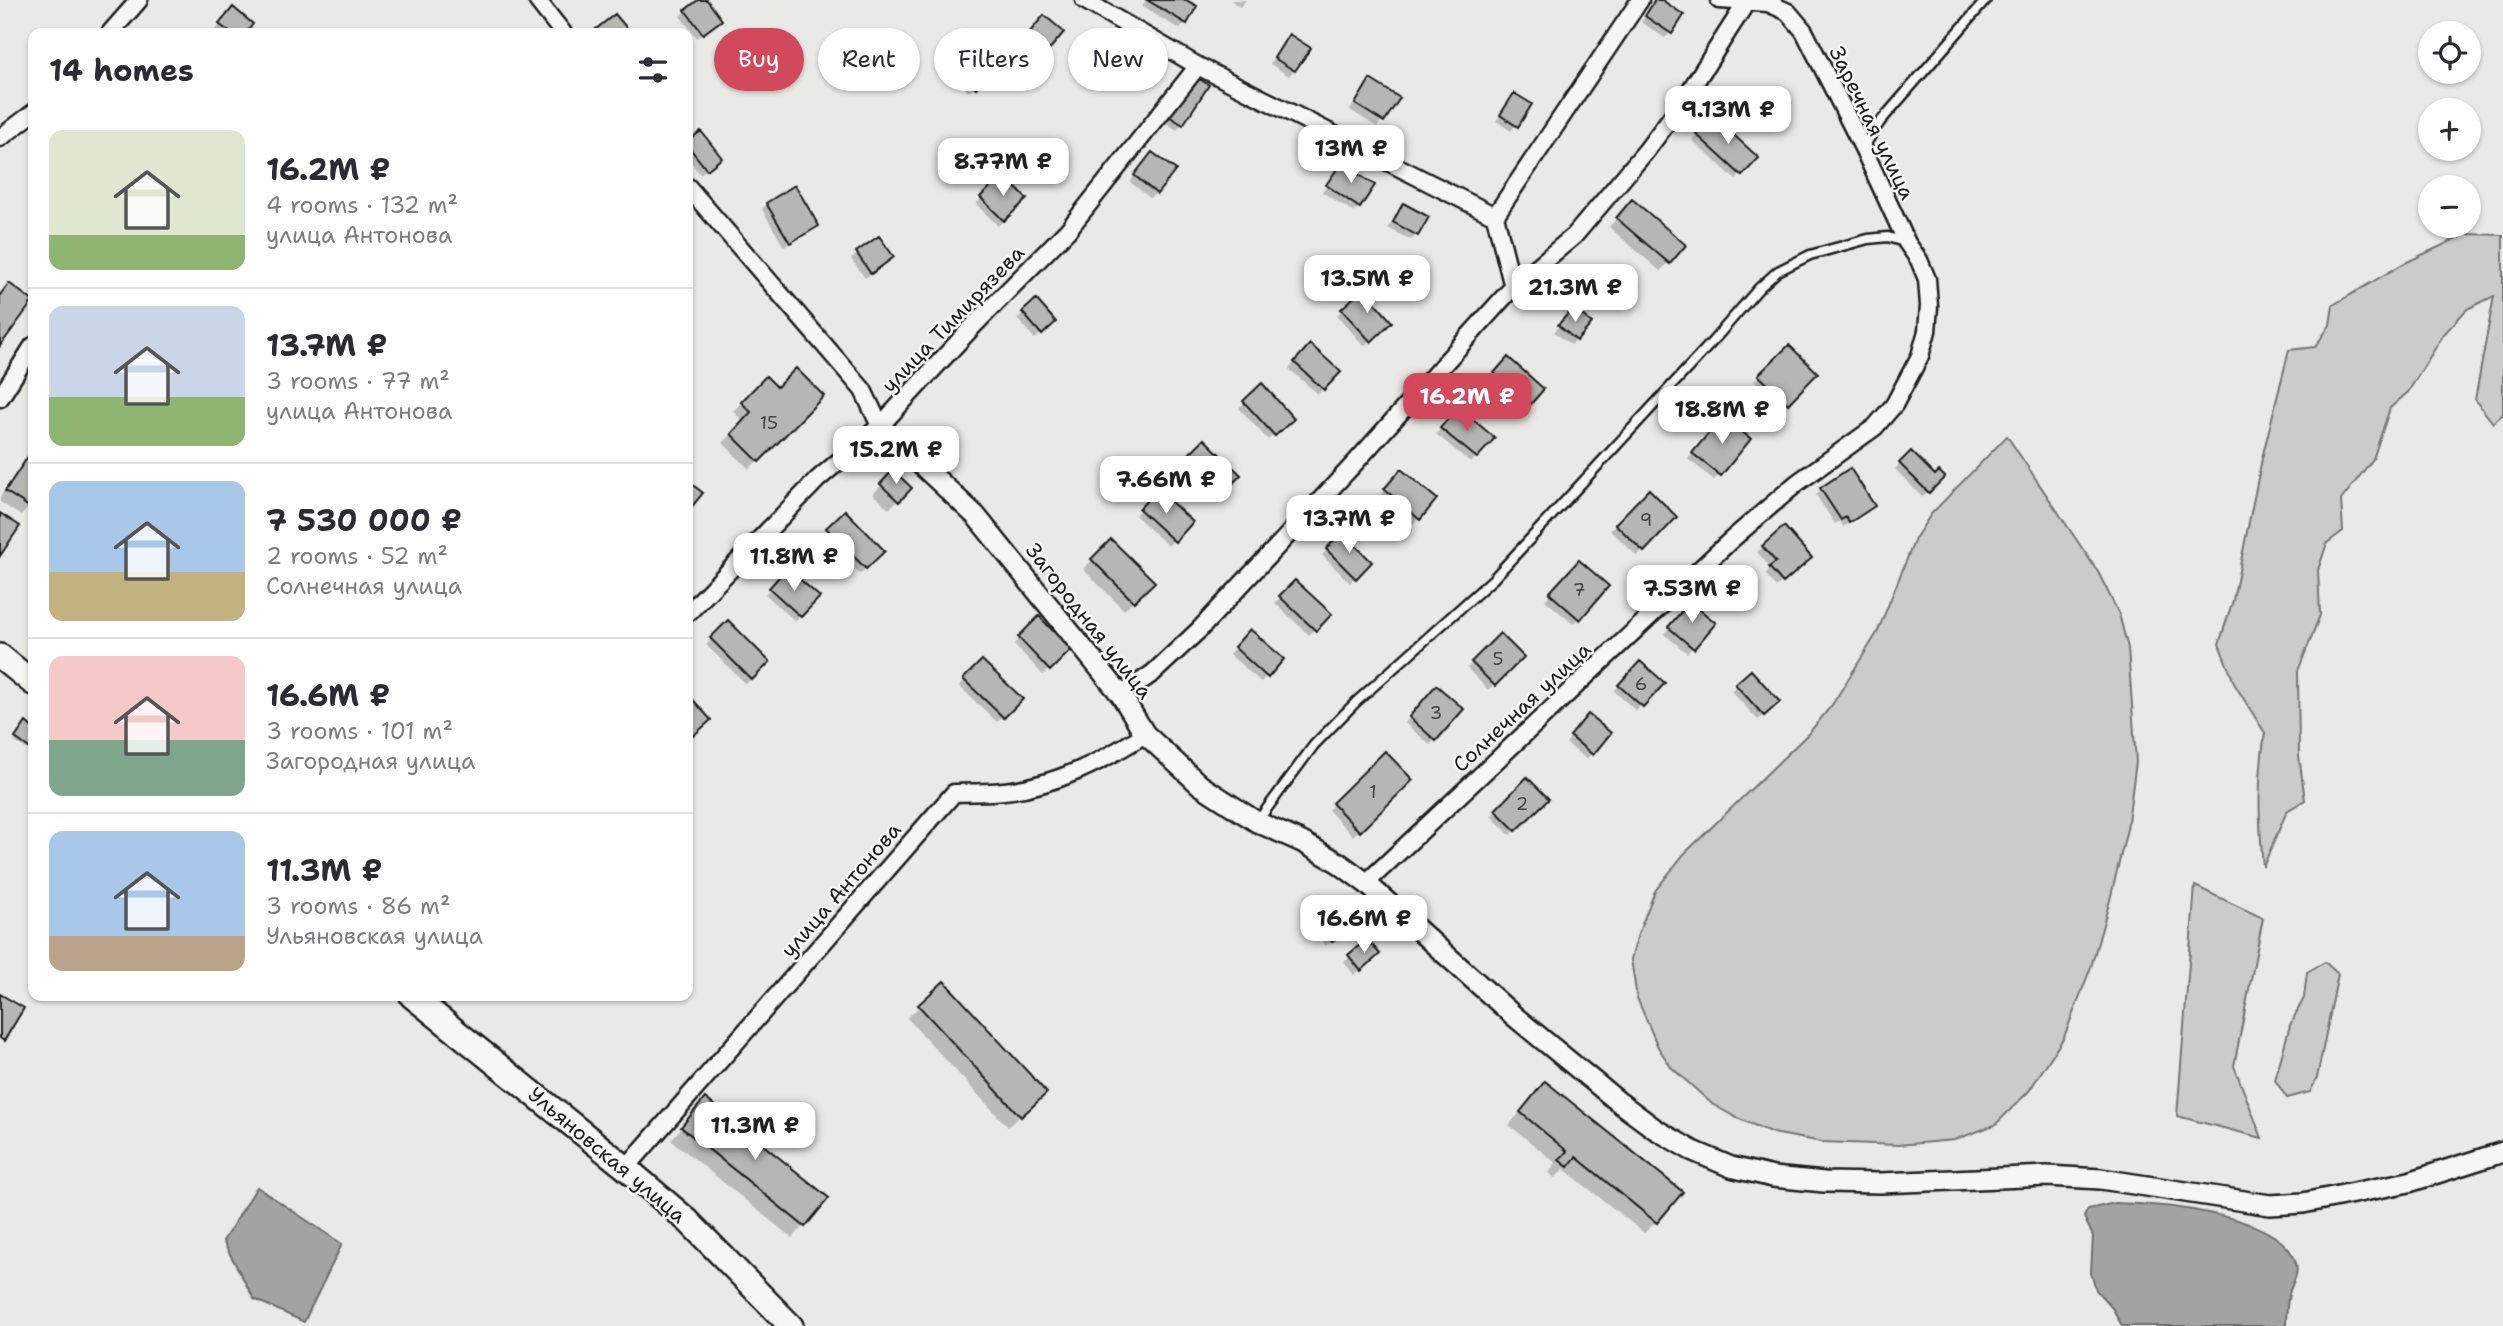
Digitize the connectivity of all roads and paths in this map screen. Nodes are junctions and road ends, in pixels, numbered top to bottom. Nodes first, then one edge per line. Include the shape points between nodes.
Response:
1 (139, 0) edge
2 (537, 0) edge
3 (1084, 0) edge
4 (1640, 0) edge
5 (1719, 0) edge
6 (1986, 0) edge
7 (1746, 3) junction
8 (114, 28) edge
9 (559, 28) edge
10 (1198, 66) junction
11 (28, 118) edge
12 (0, 138) edge
13 (1863, 148) junction
14 (693, 193) edge
15 (1495, 216) junction
16 (1906, 243) junction
17 (1927, 279) joint
18 (1513, 287) junction
19 (28, 354) edge
20 (0, 398) edge
21 (880, 426) junction
22 (693, 608) edge
23 (0, 656) edge
24 (28, 678) edge
25 (1121, 695) junction
26 (1145, 734) junction
27 (1257, 822) junction
28 (1366, 883) junction
29 (418, 1001) edge
30 (2503, 1152) edge
31 (626, 1168) junction
32 (791, 1326) edge

1 - 8 street
2 - 9 street
3 - 10 street
4 - 15 street
5 - 7 street, Заречная улица
6 - 13 lane via 1880,121
7 - 13 street, Заречная улица via 1768,3 1788,12 1804,31
7 - 18 street via 1684,100 1612,193 1574,236
10 - 15 street
10 - 21 street, улица Тимирязева via 1068,230
11 - 12 street
13 - 16 street, Заречная улица
14 - 21 street, Загородная улица via 863,390
15 - 18 street
16 - 17 street, Заречная улица
16 - 27 lane via 1888,237 1868,239 1810,255 1778,271 1493,579 1314,745
17 - 28 street, Солнечная улица via 1927,331 1920,356 1894,405 1875,427 1797,483 1731,540
18 - 25 street via 1199,630 1153,673
19 - 20 street
21 - 22 street, улица Тимирязева via 818,479
21 - 25 street, Загородная улица via 976,516
23 - 24 main road
25 - 26 street, Загородная улица
26 - 27 street, Загородная улица via 1200,786
26 - 31 street, улица Антонова via 1108,757 1048,781 1005,791 954,793
27 - 28 street, Загородная улица via 1330,858
28 - 30 street, Загородная улица via 1514,1016 1655,1129 1731,1167 1773,1177 1881,1183 1996,1176 2101,1179 2270,1205 2409,1182
29 - 31 main road, Ульяновская улица
31 - 32 main road, Ульяновская улица via 688,1221

